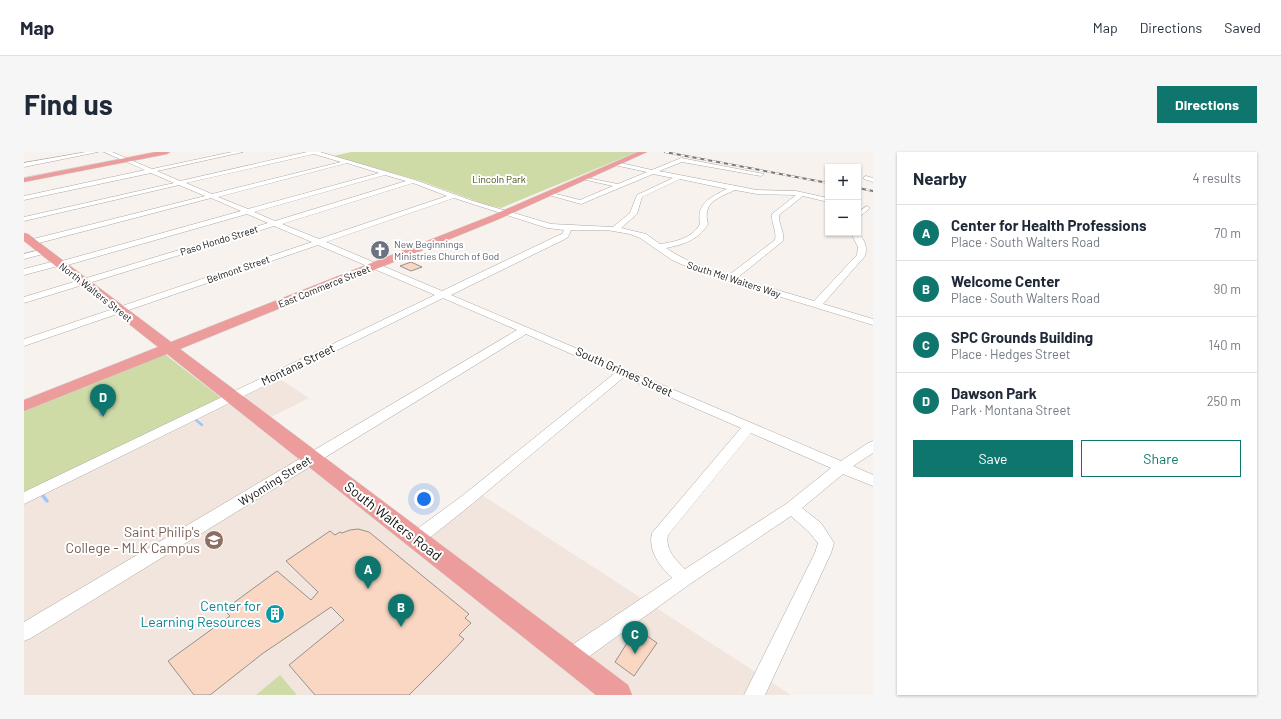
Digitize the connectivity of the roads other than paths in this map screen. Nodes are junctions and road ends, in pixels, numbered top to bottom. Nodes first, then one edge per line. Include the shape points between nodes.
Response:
1 (95, 152) edge
2 (107, 152) edge
3 (167, 152) edge
4 (240, 152) edge
5 (314, 152) edge
6 (644, 152) edge
7 (126, 160) junction
8 (348, 162) junction
9 (616, 164) junction
10 (24, 165) edge
11 (151, 171) junction
12 (651, 171) junction
13 (385, 173) junction
14 (760, 174) dead end
15 (584, 178) junction
16 (678, 178) junction
17 (866, 178) dead end
18 (24, 180) edge
19 (873, 180) edge
20 (413, 181) junction
21 (180, 183) junction
22 (618, 186) junction
23 (734, 188) junction
24 (548, 194) junction
25 (802, 194) junction
26 (213, 196) junction
27 (453, 196) junction
28 (24, 198) edge
29 (825, 199) edge
30 (861, 207) edge
31 (249, 212) junction
32 (506, 213) junction
33 (861, 213) edge
34 (24, 219) edge
35 (276, 223) junction
36 (569, 228) junction
37 (616, 228) junction
38 (857, 236) edge
39 (28, 239) edge
40 (318, 242) junction
41 (658, 247) junction
42 (44, 251) junction
43 (24, 257) edge
44 (60, 263) junction
45 (374, 266) junction
46 (24, 272) edge
47 (730, 279) junction
48 (84, 282) junction
49 (442, 295) junction
50 (24, 300) edge
51 (816, 305) junction
52 (120, 310) junction
53 (873, 322) edge
54 (526, 330) junction
55 (24, 342) edge
56 (169, 348) junction
57 (623, 372) junction
58 (233, 397) junction
59 (24, 406) edge
60 (749, 427) junction
61 (873, 446) edge
62 (312, 458) junction
63 (842, 468) junction
64 (873, 481) edge
65 (24, 498) edge
66 (791, 508) junction
67 (416, 539) junction
68 (684, 579) junction
69 (24, 632) edge
70 (570, 658) junction
71 (618, 695) edge
72 (754, 695) edge

1 - 10 street
2 - 7 street, South Grimes Street
3 - 7 main road
4 - 11 street
5 - 8 street, South Mel Waiters Way
5 - 21 street
6 - 9 main road, East Commerce Street
7 - 11 street, South Grimes Street
7 - 18 main road
8 - 13 street, South Mel Waiters Way
8 - 26 street
9 - 12 street
9 - 15 main road, East Commerce Street
11 - 21 street, South Grimes Street
11 - 28 street
12 - 14 street via 681,160
12 - 16 street
12 - 22 street
13 - 20 street, South Mel Waiters Way
13 - 31 street
15 - 22 street
15 - 24 main road, East Commerce Street
16 - 23 street
16 - 37 street via 639,196 630,219
17 - 19 street
20 - 27 street, South Mel Waiters Way
20 - 35 street, Paso Hondo Street
21 - 26 street, South Grimes Street
21 - 34 street
22 - 24 street via 581,202
23 - 25 street
23 - 41 street via 704,207 704,224 698,232 681,242
24 - 32 main road, East Commerce Street
25 - 29 street
25 - 47 street via 776,214 779,241
26 - 31 street, South Grimes Street
26 - 39 street
27 - 32 street, South Mel Waiters Way
27 - 40 street, Belmont Street
30 - 33 street via 867,208
31 - 35 street, South Grimes Street
31 - 44 street
32 - 36 street, South Mel Waiters Way via 550,226
32 - 45 main road, East Commerce Street
35 - 40 street, South Grimes Street
35 - 48 street, Paso Hondo Street
36 - 37 street, South Mel Waiters Way
36 - 49 street, Montana Street via 560,238
37 - 41 street, South Mel Waiters Way via 643,236
38 - 51 street via 862,244 861,256
39 - 42 main road, North Walters Street
40 - 45 street, South Grimes Street
40 - 52 street, Belmont Street
41 - 47 street, South Mel Waiters Way via 691,266
42 - 43 street
42 - 44 main road, North Walters Street
44 - 46 street
44 - 48 main road, North Walters Street
45 - 49 street, South Grimes Street
45 - 56 main road, East Commerce Street
47 - 51 street, South Mel Waiters Way
48 - 50 street, Paso Hondo Street
48 - 52 main road, North Walters Street
49 - 54 street, South Grimes Street
49 - 58 street, Montana Street
51 - 53 street, South Mel Waiters Way
52 - 55 street, Belmont Street
52 - 56 main road, North Walters Street
54 - 57 street, South Grimes Street
54 - 62 street, Wyoming Street
56 - 58 main road, South Walters Road
56 - 59 main road, East Commerce Street
57 - 60 street, South Grimes Street
57 - 67 street via 468,500
58 - 62 main road, South Walters Road
58 - 65 street, Montana Street
60 - 63 street, South Grimes Street
60 - 68 street via 660,533 658,540 662,554
61 - 63 street
62 - 67 main road, South Walters Road
62 - 69 street, Wyoming Street
63 - 64 street, South Grimes Street
63 - 66 street
66 - 68 street
66 - 72 street via 810,521 826,543
67 - 70 main road, South Walters Road
68 - 70 street
70 - 71 main road, South Walters Road

